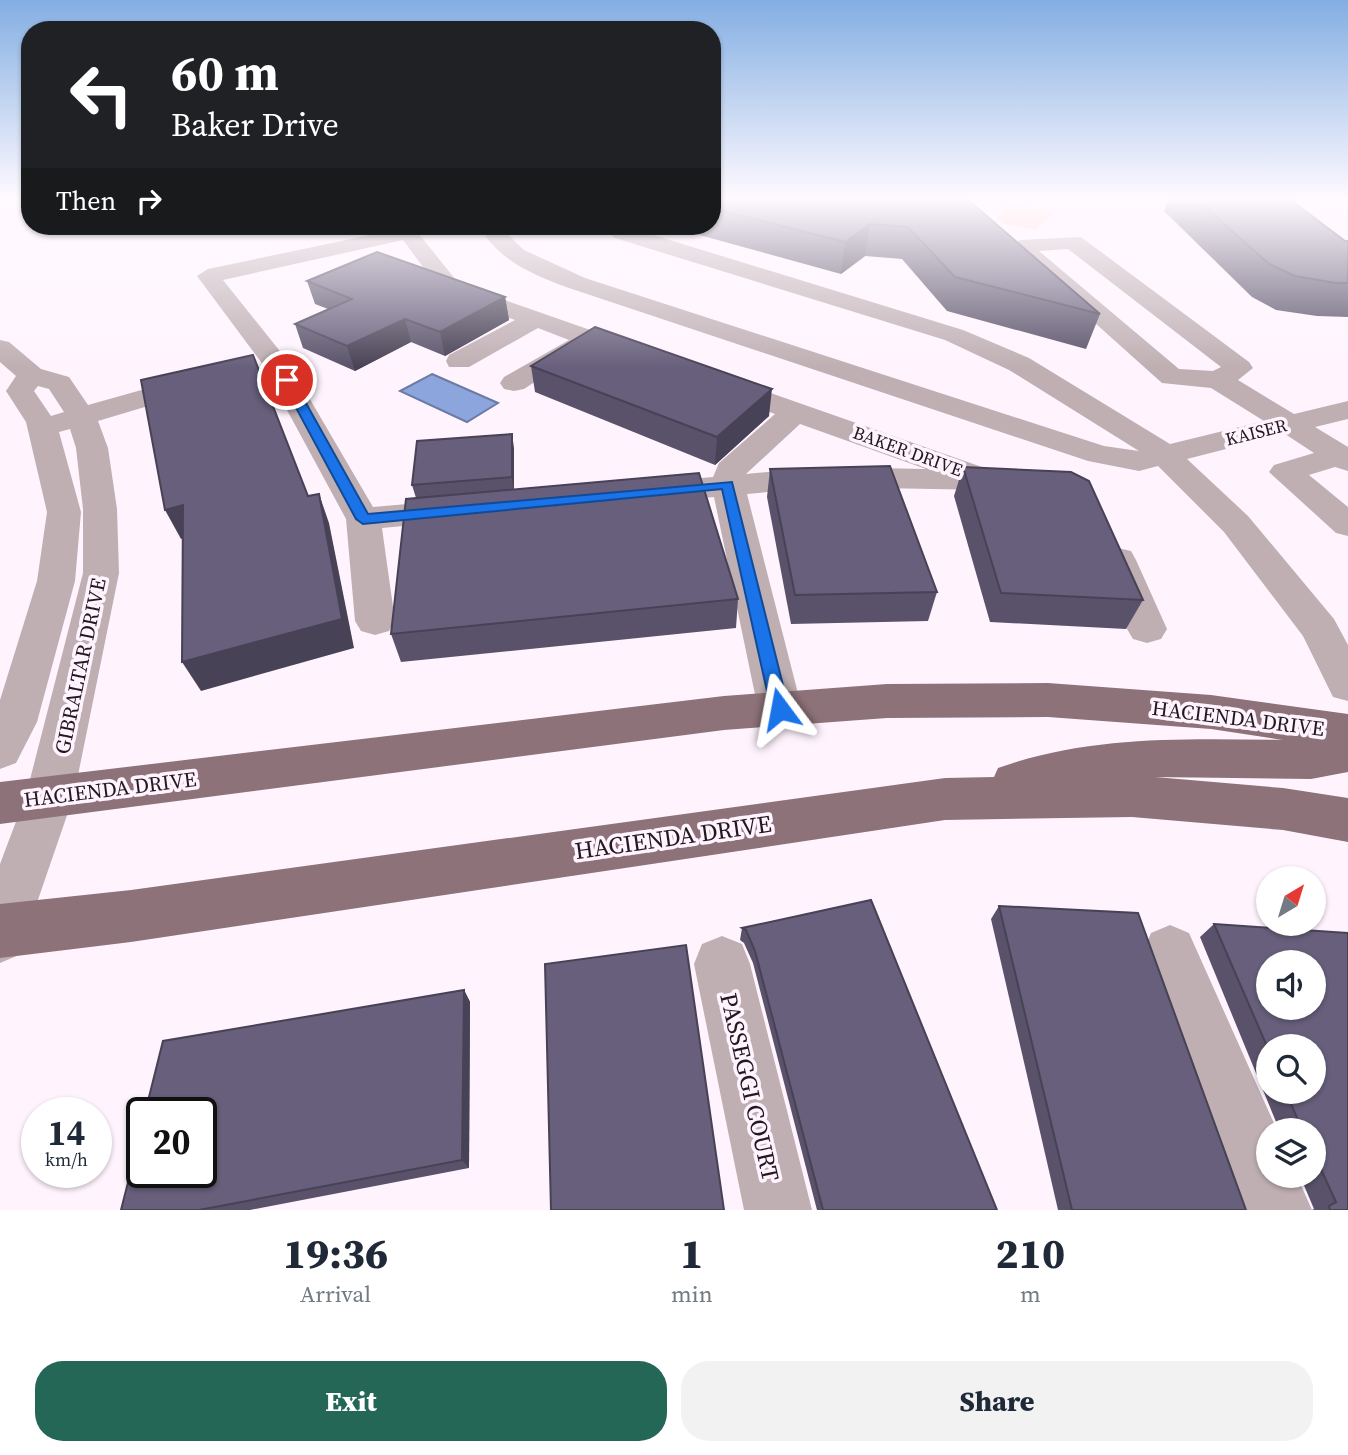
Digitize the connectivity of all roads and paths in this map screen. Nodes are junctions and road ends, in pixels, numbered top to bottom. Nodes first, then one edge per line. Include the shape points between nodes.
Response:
1 (338, 254) edge
2 (380, 254) edge
3 (424, 254) edge
4 (515, 254) edge
5 (689, 254) edge
6 (1030, 254) edge
7 (1089, 254) edge
8 (332, 272) edge
9 (536, 319) junction
10 (588, 337) junction
11 (0, 348) edge
12 (459, 360) dead end
13 (248, 368) junction
14 (1218, 380) junction
15 (514, 383) dead end
16 (1348, 410) edge
17 (797, 411) junction
18 (62, 422) junction
19 (1290, 424) junction
20 (1164, 454) junction
21 (1344, 458) edge
22 (987, 480) junction
23 (1023, 483) edge
24 (727, 485) junction
25 (363, 519) junction
26 (1348, 525) edge
27 (1104, 528) edge
28 (375, 621) dead end
29 (1147, 629) dead end
30 (1348, 685) edge
31 (780, 709) junction
32 (1348, 732) edge
33 (0, 750) edge
34 (1348, 752) edge
35 (50, 795) junction
36 (945, 799) junction
37 (0, 803) edge
38 (1348, 820) edge
39 (1, 933) edge
40 (1170, 952) dead end
41 (722, 964) dead end
42 (778, 1210) edge
43 (1278, 1210) edge

1 - 13 street via 208,276
2 - 8 street
3 - 9 street, BAKER DRIVE via 451,289
4 - 20 street, KAISER via 577,283 1099,454 1139,461
5 - 20 street via 954,335 1019,364
6 - 14 street via 1172,377
7 - 14 street via 1238,368
9 - 10 street, BAKER DRIVE
9 - 12 street
10 - 15 street
10 - 17 street, BAKER DRIVE
11 - 18 street, GIBRALTAR DRIVE via 31,374 59,383
13 - 18 street
13 - 25 street
14 - 19 street
16 - 19 street, KAISER
17 - 22 street, BAKER DRIVE
17 - 24 street via 730,470
18 - 33 street, GIBRALTAR DRIVE via 64,512 56,581 15,722
18 - 35 street, GIBRALTAR DRIVE via 92,448 100,509 101,573
19 - 20 street, KAISER
19 - 21 street
20 - 30 street via 1236,524 1320,629
21 - 26 street via 1285,472
22 - 23 street
22 - 24 street, BAKER DRIVE via 823,477
24 - 25 street, BAKER DRIVE
24 - 31 street
25 - 28 street
27 - 29 street
31 - 32 main road, HACIENDA DRIVE via 887,701 1048,700 1211,712
31 - 35 main road, HACIENDA DRIVE
34 - 36 main road via 1311,760 1196,757 1091,764
35 - 37 main road, HACIENDA DRIVE
35 - 39 street, GIBRALTAR DRIVE
36 - 38 main road, HACIENDA DRIVE via 1132,796 1283,809
36 - 39 main road, HACIENDA DRIVE
40 - 43 street
41 - 42 street, PASSEGGI COURT

